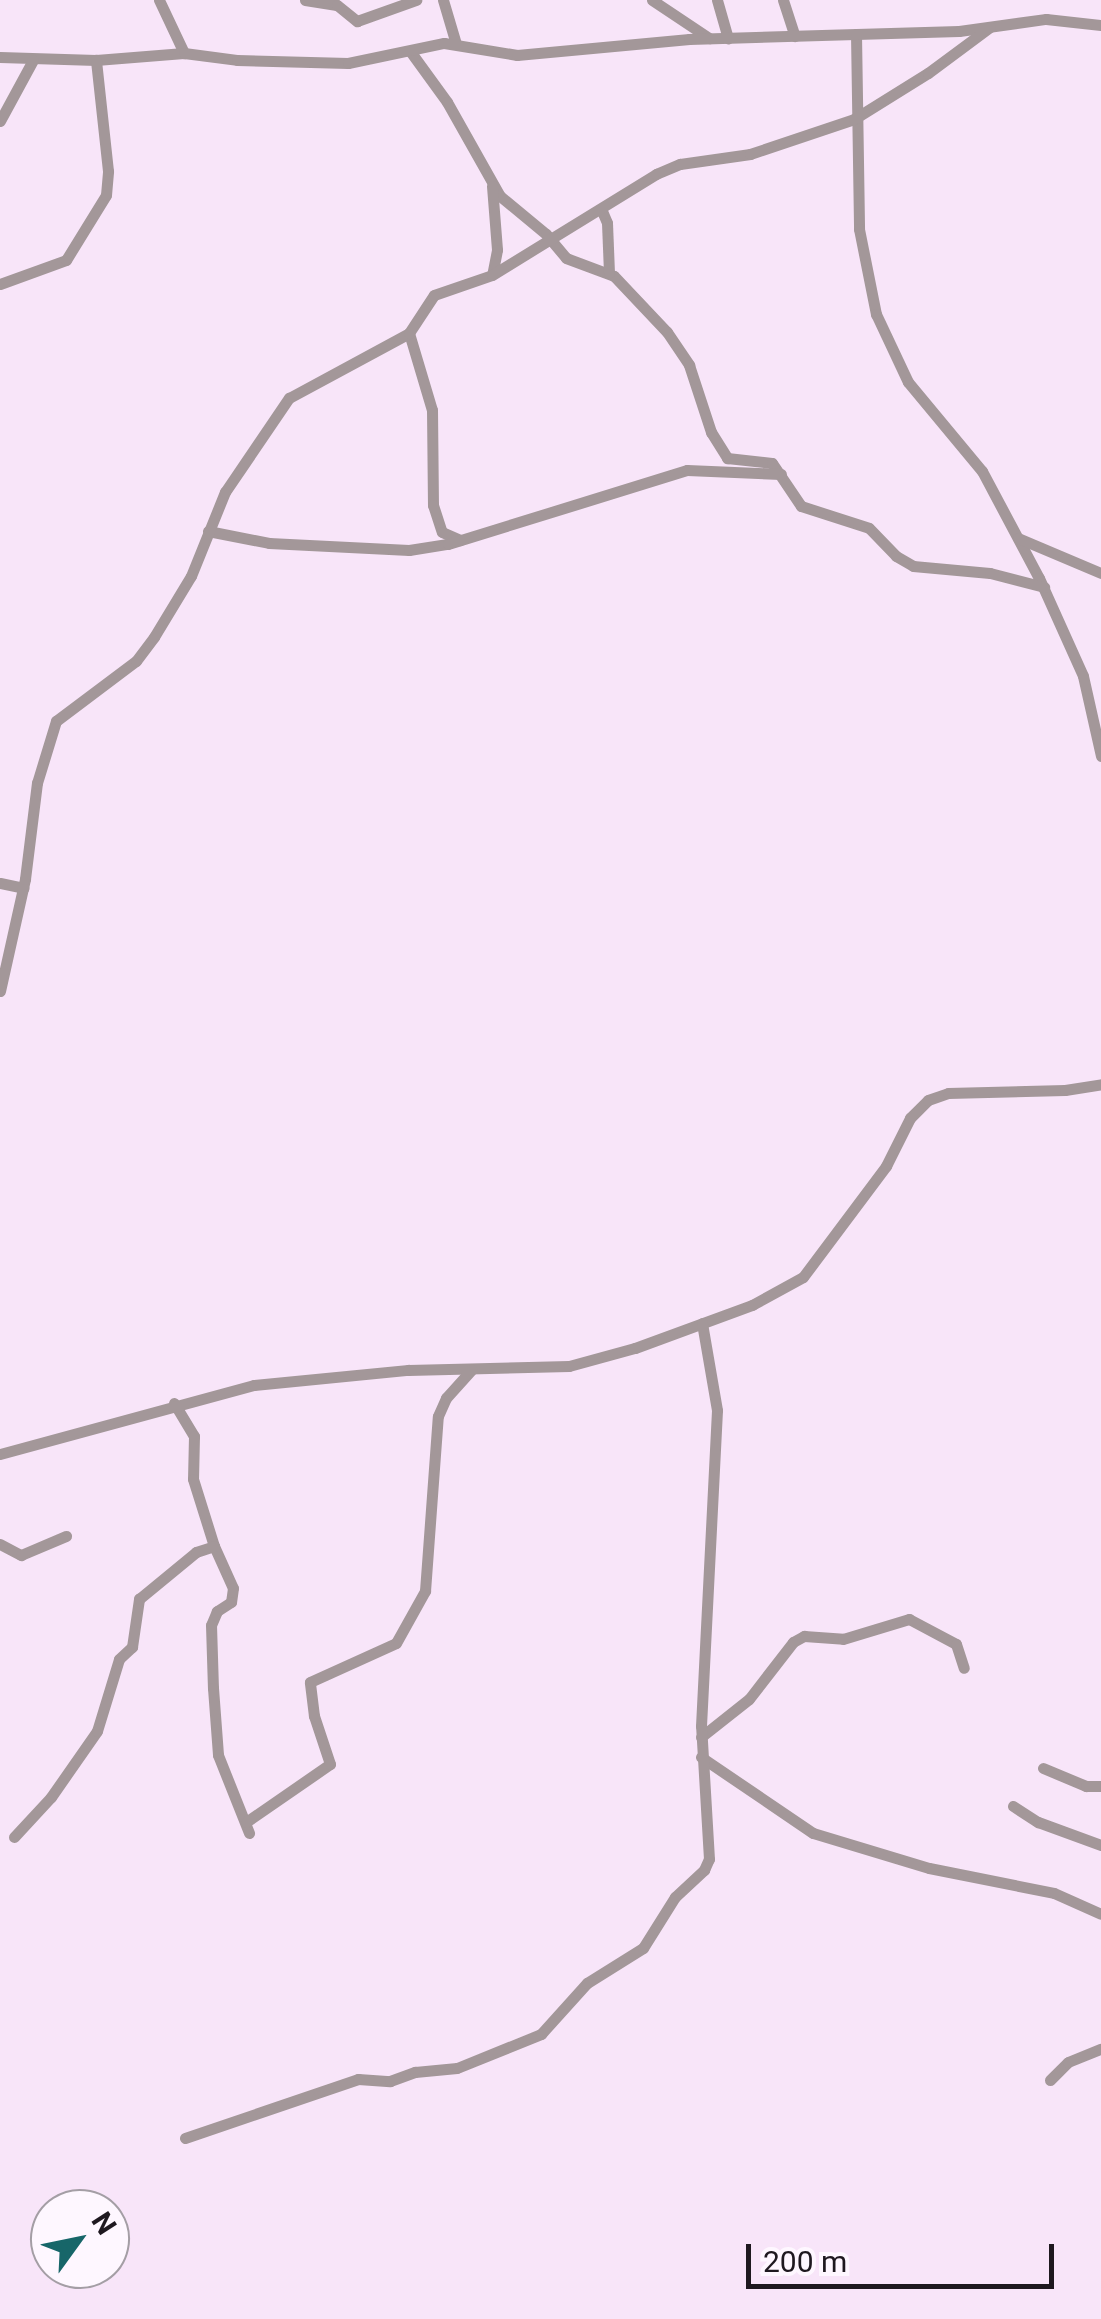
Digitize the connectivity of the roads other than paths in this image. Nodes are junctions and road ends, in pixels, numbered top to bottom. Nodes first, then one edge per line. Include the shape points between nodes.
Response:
1 (304, 0) edge
2 (416, 0) edge
3 (443, 0) edge
4 (652, 0) edge
5 (717, 0) edge
6 (784, 0) edge
7 (164, 4) edge
8 (1101, 25) edge
9 (990, 27) junction
10 (856, 34) junction
11 (795, 36) junction
12 (710, 38) junction
13 (728, 38) junction
14 (456, 44) junction
15 (410, 52) junction
16 (184, 53) junction
17 (0, 57) edge
18 (33, 60) junction
19 (96, 60) junction
20 (854, 118) junction
21 (0, 121) edge
22 (492, 186) junction
23 (602, 210) junction
24 (551, 240) junction
25 (608, 273) junction
26 (492, 275) junction
27 (0, 284) edge
28 (408, 333) junction
29 (782, 474) junction
30 (208, 531) junction
31 (1018, 538) junction
32 (460, 540) junction
33 (1101, 572) edge
34 (1044, 588) junction
35 (1101, 756) edge
36 (0, 883) edge
37 (22, 888) junction
38 (0, 990) edge
39 (1101, 1084) edge
40 (702, 1323) junction
41 (471, 1370) junction
42 (174, 1403) junction
43 (0, 1454) edge
44 (66, 1536) dead end
45 (0, 1544) edge
46 (214, 1546) junction
47 (964, 1668) dead end
48 (701, 1737) junction
49 (701, 1756) junction
50 (1043, 1768) dead end
51 (1101, 1786) edge
52 (1013, 1806) dead end
53 (14, 1838) dead end
54 (1101, 1845) edge
55 (1101, 1914) edge
56 (1101, 2049) edge
57 (1050, 2080) dead end
58 (186, 2138) dead end

1 - 2 street via 337,4 357,21
3 - 14 street
4 - 12 street
5 - 13 street
6 - 11 street
7 - 16 street
8 - 9 street via 1046,19
9 - 10 street
9 - 20 street
10 - 11 street
10 - 20 street
11 - 13 street
12 - 13 street
12 - 14 street via 517,55
14 - 15 street
15 - 16 street via 348,63
15 - 22 street via 447,102
16 - 19 street
17 - 18 street
18 - 19 street
18 - 21 street
19 - 27 street via 106,195 66,260
20 - 23 street via 750,154 668,168
20 - 31 street via 862,258 884,335 908,382 978,464
22 - 24 street
22 - 26 street
23 - 24 street
23 - 25 street
24 - 25 street via 566,258
24 - 26 street
25 - 29 street via 687,360 721,452 735,461 772,463
26 - 28 street via 429,298
28 - 30 street via 289,398 233,477
28 - 32 street via 432,410 433,505 442,532
29 - 32 street via 686,470
29 - 34 street via 801,506 869,528 913,566 970,570
30 - 32 street via 269,543 385,551
30 - 37 street via 180,594 141,656 56,721 37,783
31 - 33 street
31 - 34 street
34 - 35 street via 1083,676
36 - 37 street
37 - 38 street
39 - 40 street via 928,1100 803,1277
40 - 41 street via 568,1366
40 - 48 street via 717,1410
41 - 42 street via 294,1379
41 - 46 street via 438,1416 425,1591 396,1643 310,1682 330,1764 248,1828 218,1754 210,1625 231,1602 233,1588
42 - 43 street
42 - 46 street via 196,1443 193,1479
44 - 45 street via 21,1556
46 - 53 street via 196,1552 139,1599 132,1647 119,1660 97,1731 52,1798
47 - 48 street via 956,1644 910,1619 844,1639 804,1636 748,1699
48 - 49 street
49 - 55 street via 814,1833 929,1868 1054,1893
49 - 58 street via 709,1859 704,1870 675,1896 643,1948 588,1983 544,2031 456,2068 390,2081 358,2079
50 - 51 street
52 - 54 street
56 - 57 street via 1068,2062

